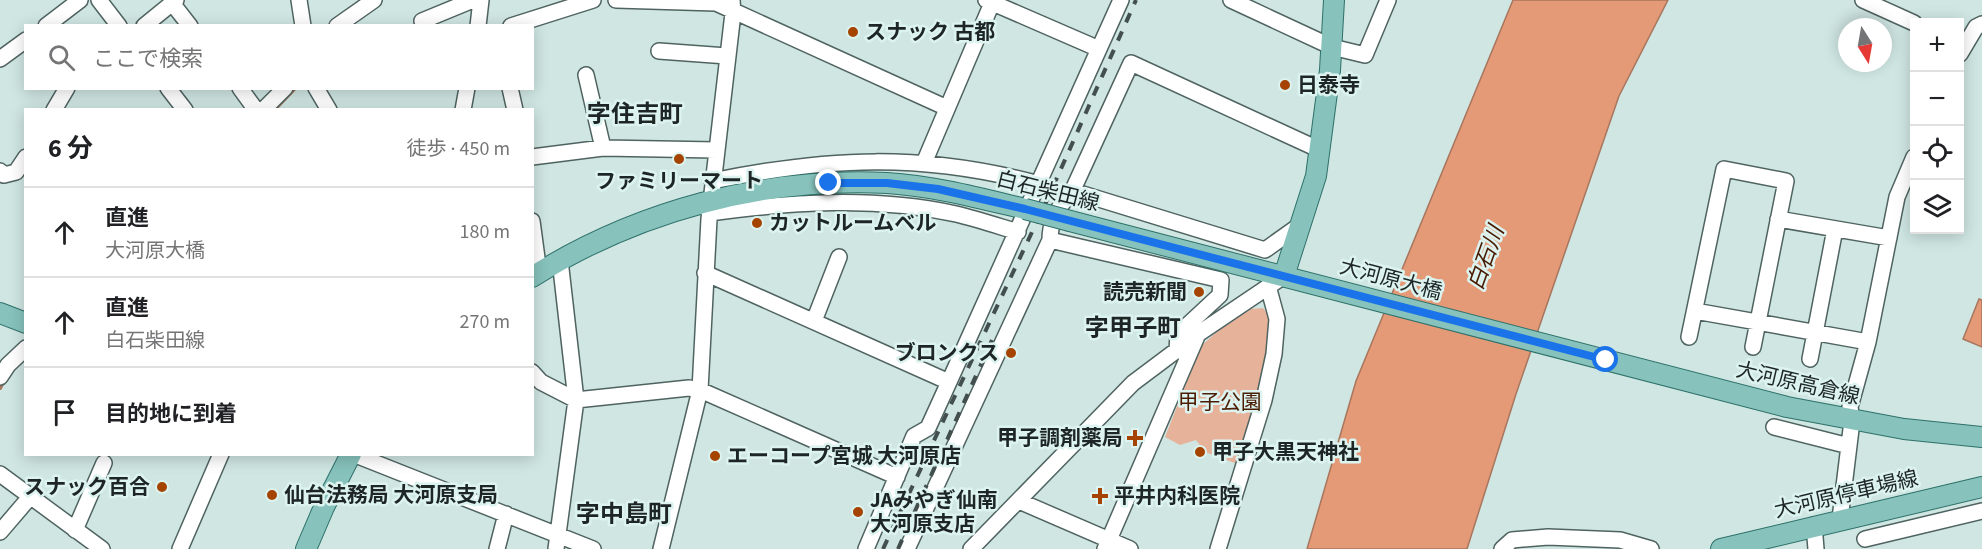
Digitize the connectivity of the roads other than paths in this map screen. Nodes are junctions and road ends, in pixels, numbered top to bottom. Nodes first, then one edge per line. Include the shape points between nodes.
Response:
1 (80, 0) edge
2 (99, 0) edge
3 (299, 0) edge
4 (473, 0) edge
5 (481, 0) edge
6 (593, 0) edge
7 (616, 0) edge
8 (1121, 0) edge
9 (1231, 0) edge
10 (1334, 0) edge
11 (1388, 0) edge
12 (1863, 0) edge
13 (174, 1) edge
14 (989, 1) edge
15 (366, 2) edge
16 (571, 3) edge
17 (732, 6) edge
18 (422, 21) dead end
19 (1910, 21) edge
20 (49, 24) edge
21 (117, 24) edge
22 (146, 24) edge
23 (189, 24) edge
24 (303, 24) edge
25 (339, 24) edge
26 (478, 24) edge
27 (517, 24) edge
28 (1982, 24) edge
29 (24, 41) edge
30 (1964, 44) edge
31 (1332, 47) junction
32 (1099, 49) junction
33 (659, 51) dead end
34 (727, 56) junction
35 (0, 59) edge
36 (586, 75) dead end
37 (66, 90) edge
38 (170, 90) edge
39 (241, 90) edge
40 (283, 90) edge
41 (317, 90) edge
42 (467, 90) edge
43 (510, 90) edge
44 (55, 108) edge
45 (183, 108) edge
46 (255, 108) edge
47 (265, 108) edge
48 (328, 108) edge
49 (463, 108) edge
50 (515, 108) edge
51 (947, 108) junction
52 (603, 148) junction
53 (716, 150) junction
54 (1320, 150) junction
55 (534, 157) edge
56 (24, 160) edge
57 (924, 163) junction
58 (1910, 166) edge
59 (0, 171) edge
60 (1040, 184) junction
61 (1073, 191) junction
62 (711, 198) junction
63 (1778, 219) junction
64 (1300, 225) junction
65 (1835, 229) junction
66 (1018, 232) junction
67 (1888, 238) junction
68 (1050, 240) junction
69 (534, 248) edge
70 (839, 257) dead end
71 (560, 260) junction
72 (705, 273) junction
73 (536, 275) edge
74 (1285, 281) junction
75 (1695, 311) junction
76 (0, 313) edge
77 (814, 321) junction
78 (24, 322) edge
79 (1758, 322) junction
80 (1815, 332) junction
81 (1198, 334) junction
82 (1689, 337) dead end
83 (1868, 342) junction
84 (1753, 347) dead end
85 (24, 350) edge
86 (1177, 351) junction
87 (1810, 359) dead end
88 (1606, 360) joint
89 (534, 374) edge
90 (0, 377) edge
91 (949, 382) junction
92 (700, 390) junction
93 (576, 400) junction
94 (1852, 421) junction
95 (1774, 427) dead end
96 (1982, 437) edge
97 (1849, 446) junction
98 (220, 456) edge
99 (351, 456) edge
100 (357, 456) edge
101 (104, 463) dead end
102 (0, 474) edge
103 (897, 477) junction
104 (1982, 487) edge
105 (30, 497) junction
106 (1019, 501) junction
107 (1982, 510) edge
108 (506, 514) junction
109 (1860, 515) junction
110 (1840, 519) junction
111 (1814, 525) junction
112 (0, 531) edge
113 (79, 539) edge
114 (557, 543) edge
115 (1107, 544) edge
116 (1865, 544) edge
117 (102, 549) edge
118 (180, 549) edge
119 (306, 549) edge
120 (497, 549) edge
121 (593, 549) edge
122 (661, 549) edge
123 (866, 549) edge
124 (908, 549) edge
125 (971, 549) edge
126 (1130, 549) edge
127 (1218, 549) edge
128 (1502, 549) edge
129 (1651, 549) edge
130 (1721, 549) edge
131 (1816, 549) edge

1 - 20 street
2 - 21 street
3 - 24 street
4 - 18 street
5 - 26 street
6 - 16 street
7 - 17 street
8 - 32 street
9 - 31 street
10 - 31 main road
11 - 31 street via 1365,55
12 - 19 street
13 - 22 street
13 - 23 street
14 - 32 street
14 - 51 street
15 - 25 street
16 - 27 street
17 - 34 street
17 - 51 street
28 - 30 street
29 - 35 street
31 - 54 main road
32 - 60 street
33 - 34 street
34 - 53 street
36 - 52 street
37 - 44 street
38 - 45 street
39 - 46 street
40 - 47 street
41 - 48 street
42 - 49 street
43 - 50 street
51 - 57 street
52 - 53 street
52 - 55 street
53 - 62 street
54 - 61 street via 1131,63
54 - 64 main road
56 - 59 street via 16,172 4,176
57 - 60 street via 998,173
57 - 62 street via 883,160 804,165
58 - 67 street via 1897,197
60 - 66 street
61 - 64 street via 1264,250
61 - 68 street via 1062,202 1050,228
62 - 66 street via 869,202 957,214
62 - 71 main road, 白石柴田線 via 649,218
62 - 72 street
62 - 74 main road, 白石柴田線, bridge via 829,183 887,183 938,189
63 - 65 street
63 - 75 street via 1786,181 1724,169
63 - 79 street
64 - 74 main road
65 - 67 street
65 - 80 street
66 - 91 street
67 - 83 street
68 - 86 street via 1221,280 1220,295 1178,334
68 - 124 street
69 - 73 street
70 - 77 street
71 - 73 main road, 白石柴田線
71 - 93 street
72 - 77 street
72 - 92 street
74 - 81 street
74 - 88 main road, 大河原大橋
74 - 127 street via 1264,400
75 - 79 street
75 - 82 street
76 - 78 main road
77 - 91 street
79 - 80 street
79 - 84 street
80 - 83 street
80 - 87 street
81 - 86 street
81 - 115 street
83 - 94 street via 1850,407
85 - 90 street
86 - 106 street via 1133,383
88 - 94 main road, 大河原高倉線
89 - 93 street
91 - 103 street via 928,428 914,436
92 - 93 street
92 - 103 street
92 - 122 street
93 - 114 street
94 - 96 main road, 大河原高倉線
94 - 97 street
95 - 97 street
97 - 110 street
98 - 118 street
99 - 119 main road
100 - 108 street
101 - 113 street
102 - 105 street
103 - 123 street
104 - 109 main road, 大河原停車場線
105 - 112 street
105 - 113 street
106 - 115 street
106 - 125 street
107 - 116 street
108 - 114 street
108 - 120 street
109 - 110 main road, 大河原停車場線
109 - 116 street
110 - 111 main road, 大河原停車場線
111 - 130 main road, 大河原停車場線
111 - 131 street
113 - 117 street
114 - 121 street
115 - 126 street
128 - 129 street via 1512,540 1548,537 1620,540

